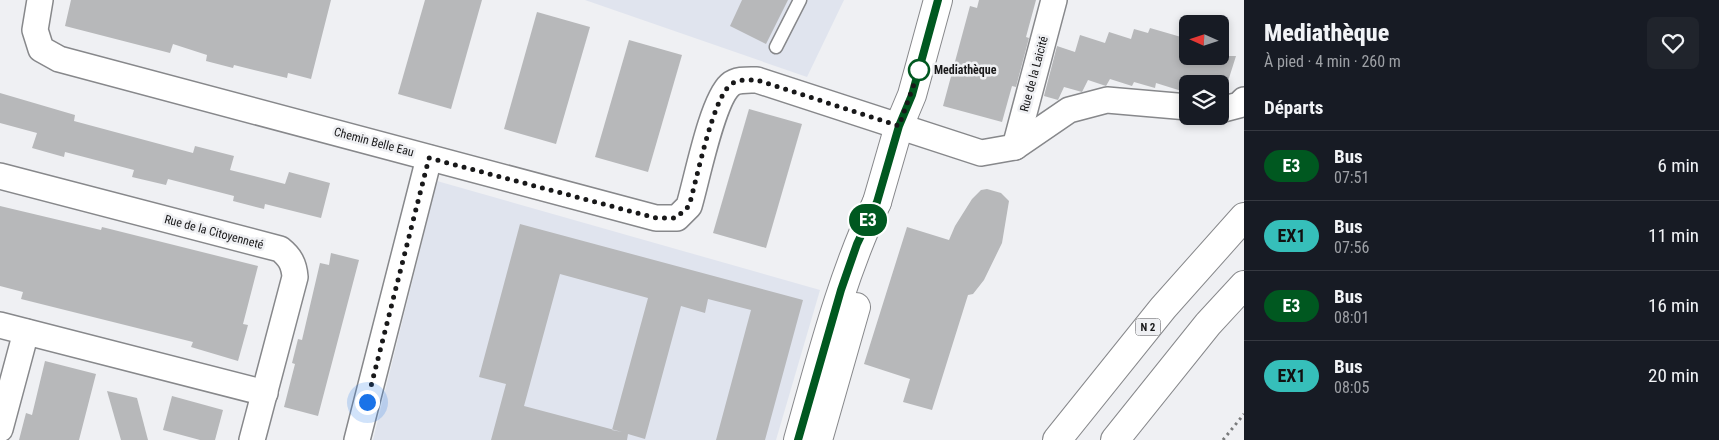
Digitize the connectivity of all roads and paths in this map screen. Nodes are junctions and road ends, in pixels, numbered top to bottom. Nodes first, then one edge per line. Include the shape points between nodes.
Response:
1 (40, 0) edge
2 (800, 0) edge
3 (938, 0) edge
4 (1054, 0) edge
5 (776, 47) dead end
6 (1244, 100) edge
7 (1179, 106) edge
8 (1229, 108) edge
9 (899, 126) junction
10 (1015, 147) junction
11 (429, 158) junction
12 (0, 176) edge
13 (877, 202) junction
14 (1244, 217) edge
15 (1244, 285) edge
16 (0, 325) edge
17 (26, 332) junction
18 (265, 393) junction
19 (1244, 414) edge
20 (0, 428) edge
21 (260, 438) edge
22 (357, 440) edge
23 (798, 440) edge
24 (818, 440) edge
25 (1057, 440) edge
26 (1115, 440) edge
27 (1223, 440) edge

1 - 11 street, Chemin Belle Eau via 35,30 41,49 59,59
2 - 5 lane
3 - 9 main road via 912,95
4 - 10 street, Rue de la Laicité
6 - 8 street
7 - 10 street, Rue de la Laicité via 1107,100 1069,110
9 - 10 street, Rue de la Laicité via 981,153
9 - 11 street, Chemin Belle Eau via 757,80 731,84 719,100 689,206 676,218 656,218
9 - 13 main road
11 - 22 street
12 - 18 street, Rue de la Citoyenneté via 280,249 288,255 295,277
13 - 23 main road via 857,244 841,290
13 - 24 main road via 859,294
14 - 25 main road, N 2 via 1163,308
15 - 26 main road via 1208,324
16 - 17 street
17 - 18 street
17 - 20 street
18 - 21 street, Rue de la Citoyenneté
19 - 27 path

